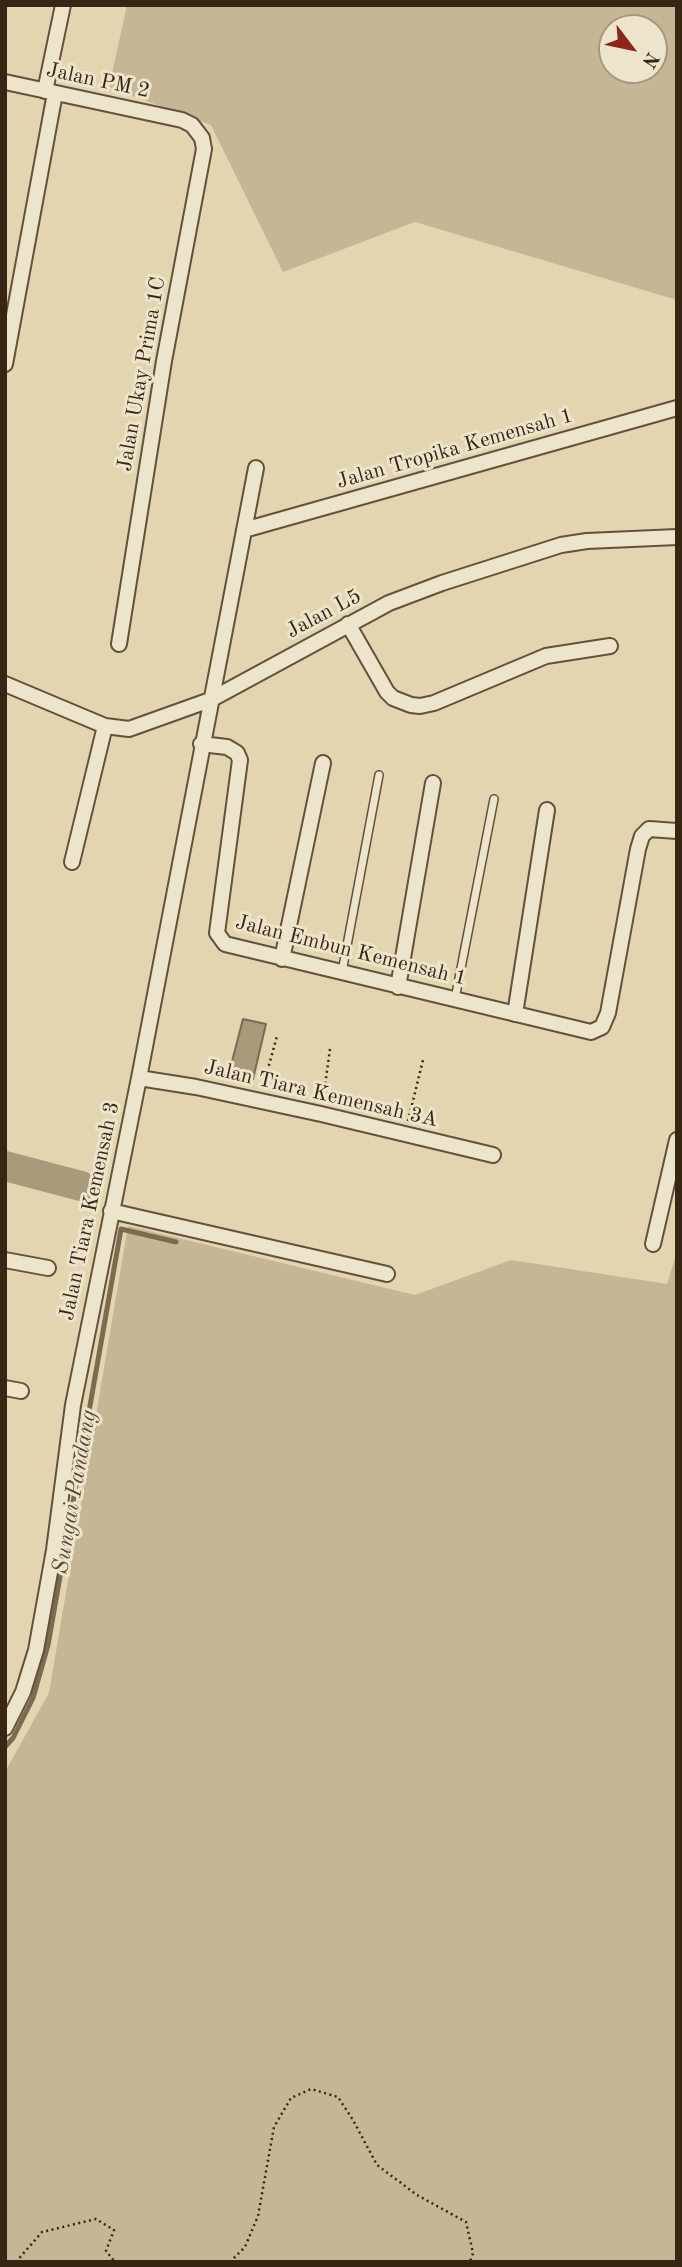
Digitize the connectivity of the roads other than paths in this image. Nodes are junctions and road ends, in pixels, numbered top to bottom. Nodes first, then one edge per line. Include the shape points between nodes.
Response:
1 (63, 5) edge
2 (5, 82) edge
3 (50, 92) junction
4 (182, 120) joint
5 (5, 364) edge
6 (677, 408) edge
7 (256, 468) dead end
8 (244, 530) junction
9 (677, 537) edge
10 (348, 624) junction
11 (119, 644) dead end
12 (610, 646) dead end
13 (5, 684) edge
14 (210, 700) junction
15 (105, 726) junction
16 (201, 744) junction
17 (323, 763) dead end
18 (379, 775) dead end
19 (433, 783) dead end
20 (494, 799) dead end
21 (547, 810) dead end
22 (677, 831) edge
23 (72, 862) dead end
24 (282, 959) junction
25 (342, 972) junction
26 (398, 987) junction
27 (455, 999) junction
28 (514, 1014) junction
29 (139, 1078) junction
30 (677, 1140) edge
31 (493, 1155) dead end
32 (111, 1211) junction
33 (653, 1244) dead end
34 (5, 1259) edge
35 (47, 1268) dead end
36 (387, 1274) dead end
37 (5, 1388) edge
38 (21, 1391) dead end
39 (5, 1728) edge

1 - 3 street
2 - 3 street, Jalan PM 2
3 - 4 street, Jalan PM 2
3 - 5 street
4 - 11 street, Jalan Ukay Prima 1C via 197,131 204,149 164,361
6 - 8 street, Jalan Tropika Kemensah 1
7 - 8 street, Jalan Tiara Kemensah 3
8 - 14 street, Jalan Tiara Kemensah 3
9 - 10 street, Jalan L5 via 561,545 421,591
10 - 12 street via 387,692 421,706 546,656
10 - 14 street, Jalan L5
13 - 15 street, Jalan L5
14 - 15 street, Jalan L5 via 129,729
14 - 16 street, Jalan Tiara Kemensah 3
15 - 23 street
16 - 24 street, Jalan Embun Kemensah 1 via 228,747 240,760 217,933 225,944
16 - 29 street, Jalan Tiara Kemensah 3
17 - 24 street
18 - 25 lane
19 - 26 street
20 - 27 lane
21 - 28 street
22 - 28 street, Jalan Embun Kemensah 1 via 649,829 642,836 602,1027 591,1032
24 - 25 street, Jalan Embun Kemensah 1
25 - 26 street, Jalan Embun Kemensah 1
26 - 27 street, Jalan Embun Kemensah 1
27 - 28 street, Jalan Embun Kemensah 1
29 - 31 street, Jalan Tiara Kemensah 3A via 321,1114
29 - 32 street, Jalan Tiara Kemensah 3
30 - 33 street
32 - 36 street
32 - 39 street, Jalan Tiara Kemensah 3 via 74,1405 36,1650
34 - 35 street
37 - 38 street

